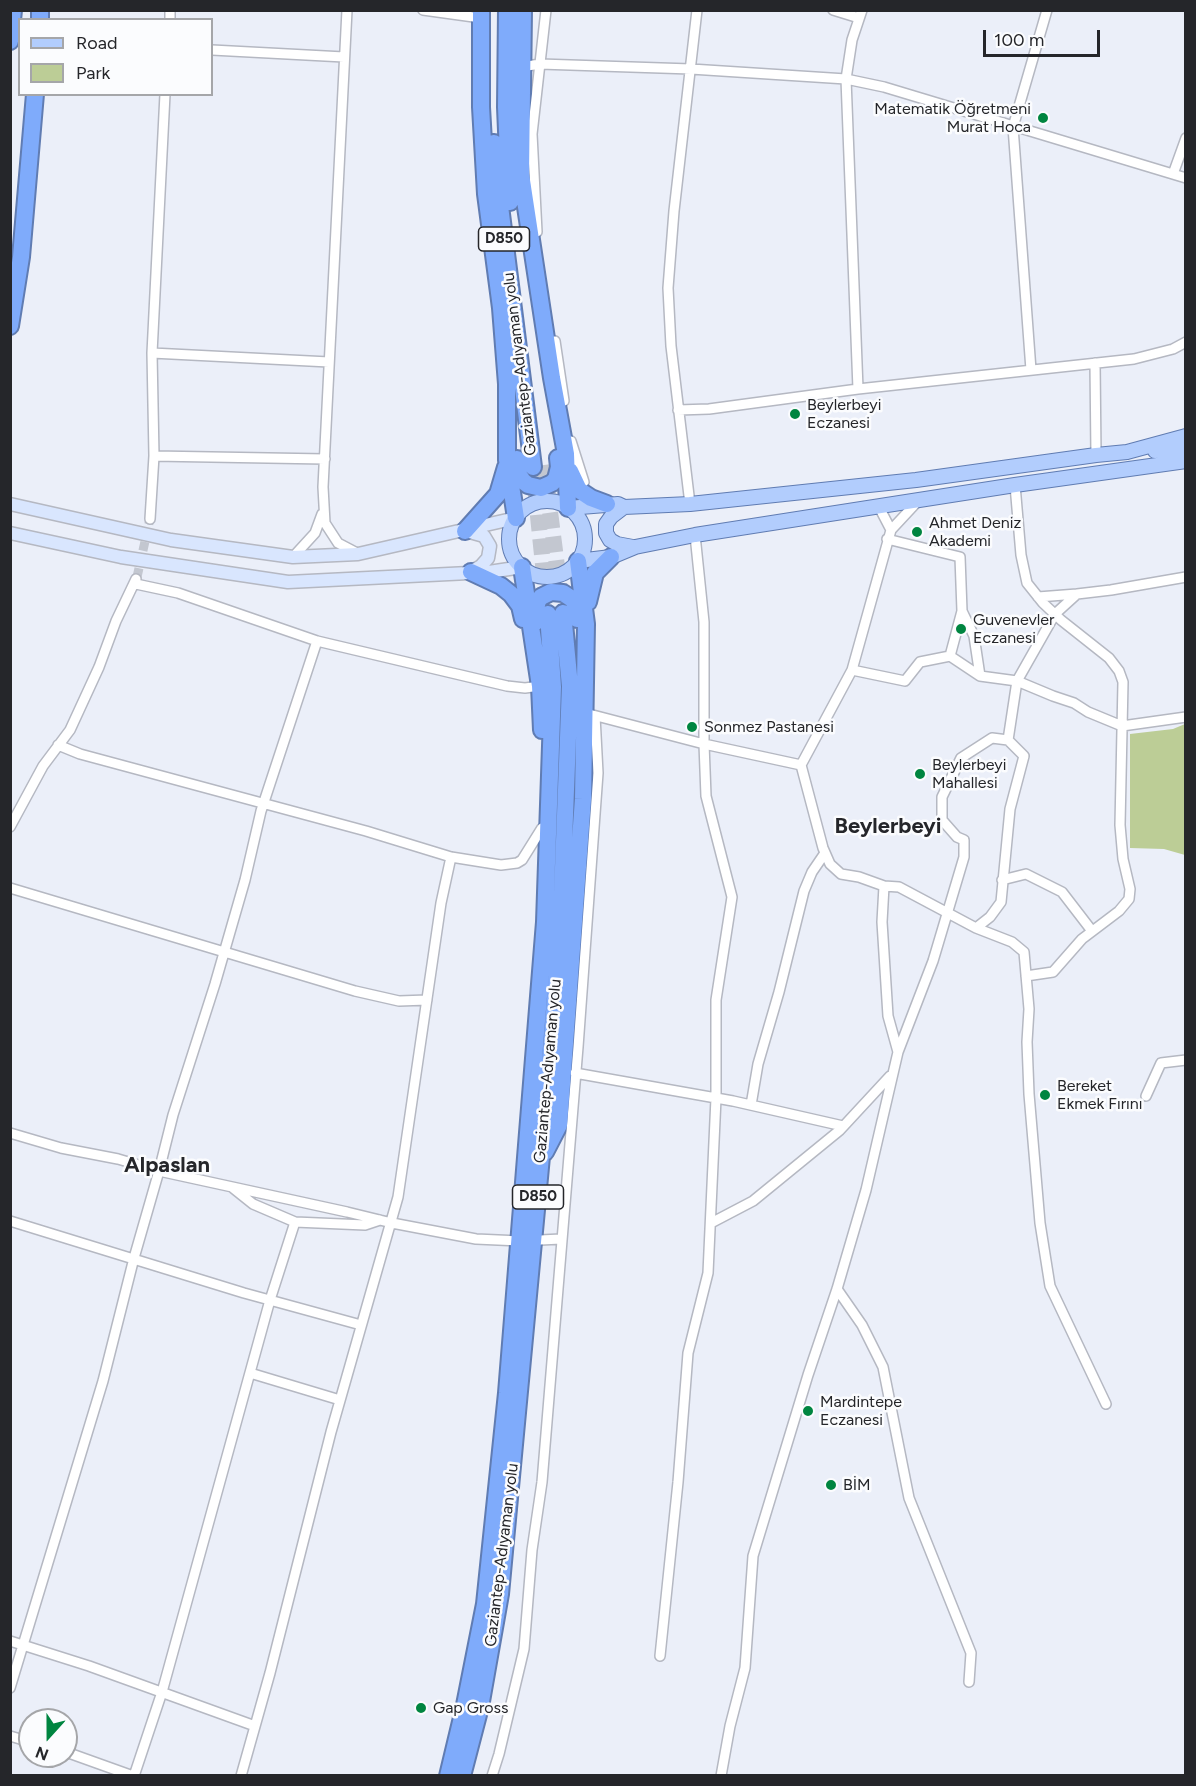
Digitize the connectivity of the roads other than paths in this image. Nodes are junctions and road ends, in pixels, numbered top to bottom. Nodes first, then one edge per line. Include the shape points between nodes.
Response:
1 (12, 10) edge
2 (347, 10) edge
3 (423, 10) edge
4 (507, 10) edge
5 (523, 10) edge
6 (546, 10) edge
7 (697, 10) edge
8 (833, 10) edge
9 (1047, 10) edge
10 (484, 13) edge
11 (861, 14) edge
12 (10, 41) edge
13 (213, 50) edge
14 (344, 57) junction
15 (540, 64) junction
16 (521, 67) junction
17 (691, 69) junction
18 (846, 79) junction
19 (35, 96) edge
20 (165, 96) edge
21 (1013, 127) junction
22 (1185, 138) edge
23 (1173, 174) junction
24 (1185, 178) edge
25 (10, 326) edge
26 (1185, 342) edge
27 (152, 352) junction
28 (329, 362) junction
29 (1095, 363) junction
30 (1031, 370) junction
31 (552, 378) junction
32 (507, 384) junction
33 (858, 389) junction
34 (678, 410) junction
35 (1185, 436) edge
36 (1185, 448) edge
37 (1127, 452) junction
38 (566, 453) junction
39 (1096, 454) junction
40 (154, 456) junction
41 (325, 459) junction
42 (507, 460) junction
43 (1181, 463) edge
44 (1015, 485) junction
45 (591, 498) junction
46 (918, 501) junction
47 (11, 504) edge
48 (607, 504) junction
49 (690, 504) junction
50 (624, 507) junction
51 (879, 507) junction
52 (568, 508) junction
53 (324, 509) junction
54 (516, 518) junction
55 (150, 519) tunnel mouth
56 (465, 531) junction
57 (10, 533) edge
58 (695, 535) junction
59 (889, 535) junction
60 (635, 547) junction
61 (358, 554) junction
62 (293, 557) junction
63 (611, 557) junction
64 (578, 561) junction
65 (522, 567) junction
66 (471, 572) junction
67 (1185, 577) edge
68 (1077, 594) junction
69 (1038, 597) junction
70 (962, 611) junction
71 (555, 614) tunnel mouth
72 (1055, 614) junction
73 (586, 624) junction
74 (317, 641) junction
75 (950, 656) junction
76 (852, 670) junction
77 (980, 676) junction
78 (539, 678) junction
79 (1017, 681) junction
80 (585, 688) junction
81 (590, 714) junction
82 (1185, 717) edge
83 (1122, 726) junction
84 (1008, 740) junction
85 (704, 744) junction
86 (58, 745) junction
87 (801, 765) junction
88 (262, 805) junction
89 (10, 827) edge
90 (542, 828) junction
91 (825, 853) junction
92 (451, 857) junction
93 (1002, 880) junction
94 (884, 886) junction
95 (10, 888) edge
96 (948, 914) junction
97 (976, 928) junction
98 (1092, 931) junction
99 (225, 950) junction
100 (1026, 976) junction
101 (427, 1000) junction
102 (898, 1052) junction
103 (1185, 1059) edge
104 (576, 1073) junction
105 (892, 1075) junction
106 (1146, 1096) dead end
107 (716, 1098) junction
108 (751, 1105) junction
109 (843, 1126) junction
110 (10, 1133) edge
111 (533, 1165) junction
112 (159, 1171) junction
113 (231, 1187) junction
114 (380, 1220) junction
115 (10, 1221) edge
116 (295, 1222) junction
117 (392, 1223) junction
118 (711, 1223) junction
119 (561, 1239) junction
120 (527, 1240) junction
121 (134, 1258) junction
122 (837, 1289) junction
123 (270, 1300) junction
124 (361, 1324) junction
125 (250, 1373) junction
126 (340, 1400) junction
127 (1106, 1404) dead end
128 (10, 1641) edge
129 (24, 1645) junction
130 (660, 1656) dead end
131 (969, 1682) dead end
132 (10, 1688) edge
133 (162, 1692) junction
134 (255, 1726) junction
135 (78, 1756) edge
136 (133, 1776) edge
137 (242, 1776) edge
138 (448, 1776) edge
139 (462, 1776) edge
140 (492, 1776) edge
141 (722, 1776) edge

1 - 12 highway
2 - 14 street
3 - 10 street
4 - 10 highway, Gaziantep-Adıyaman yolu / D850 via 510,197 538,466 500,206
5 - 16 highway
6 - 15 street
7 - 17 street
8 - 11 street
9 - 21 street
10 - 32 highway via 481,107 486,194
11 - 18 street
13 - 14 street
14 - 28 street
15 - 16 street
15 - 17 street
15 - 45 street via 532,134 537,233 571,442
16 - 31 highway via 521,174
17 - 18 street
17 - 34 street via 668,288
18 - 21 street
18 - 33 street
19 - 25 highway via 21,256
20 - 27 street
21 - 23 street
21 - 30 street
22 - 23 street
23 - 24 street
26 - 29 street via 1134,359
27 - 28 street
27 - 40 street
28 - 41 street
29 - 30 street
29 - 39 street
30 - 33 street
31 - 32 highway via 559,467 552,483 541,488 528,485 519,475
31 - 38 highway
32 - 42 highway
33 - 34 street
34 - 49 street
35 - 37 main road
36 - 37 main road
37 - 39 main road
38 - 45 highway via 574,483
38 - 52 highway
39 - 49 main road via 916,480
40 - 41 street
40 - 55 street
41 - 53 street
42 - 54 highway
42 - 56 highway via 498,494
43 - 44 main road
44 - 46 main road
44 - 69 street via 1021,555 1027,583
45 - 48 highway
46 - 51 main road
46 - 59 street
47 - 62 street via 171,540
48 - 50 main road
48 - 52 main road
49 - 50 main road
50 - 60 main road via 611,517 606,532 617,544
51 - 58 main road
51 - 59 street
52 - 54 main road via 556,502 543,502 528,507
52 - 64 main road via 579,519 584,533 584,548
53 - 61 street via 325,524 338,543
53 - 62 street via 315,532
54 - 56 street
54 - 65 main road via 509,543
56 - 61 street
56 - 66 street via 484,537 490,546 488,558
57 - 66 street via 140,561 288,582
58 - 60 main road
58 - 85 street via 704,622
59 - 70 street via 960,557
59 - 76 street
60 - 63 main road
61 - 62 street
63 - 64 main road
63 - 73 highway via 595,573
64 - 65 main road via 566,572 550,577 535,575
64 - 73 highway
65 - 66 street
65 - 78 highway
66 - 78 highway via 501,586 520,606
67 - 68 street
68 - 69 street
68 - 72 street
69 - 72 street
70 - 75 street
70 - 77 street via 974,636
71 - 111 highway, Gaziantep-Adıyaman yolu / D850 via 570,686 561,919
72 - 79 street
72 - 83 street via 1109,658 1119,671 1123,682
73 - 80 highway
74 - 78 street via 507,686 525,688
74 - 86 street via 136,581 70,730
74 - 88 street
75 - 76 street via 920,662 905,681
75 - 77 street
76 - 87 street
77 - 79 street
78 - 80 highway via 536,606 541,597 557,591 568,595 575,604
78 - 90 highway
79 - 83 street
79 - 84 street
80 - 81 highway
81 - 85 street
81 - 104 street via 598,773
81 - 111 highway via 559,1125
82 - 83 street
83 - 98 street via 1120,825 1129,899
84 - 93 street via 1024,756 1010,809
84 - 96 street via 992,738 961,758 942,797 942,820 964,840 964,857
85 - 87 street
85 - 107 street via 706,796 732,897 716,1000
86 - 88 street
86 - 89 street
87 - 91 street
88 - 92 street
88 - 99 street
90 - 92 street via 517,863 501,865
90 - 111 highway via 520,1144
91 - 94 street via 841,874
91 - 108 street via 804,891 758,1064
92 - 101 street
93 - 97 street via 1001,902
93 - 98 street via 1026,874 1062,892
94 - 96 street via 899,887
94 - 102 street via 882,922 888,1016
95 - 99 street
96 - 97 street
96 - 102 street
97 - 100 street via 1012,942 1024,952
98 - 100 street via 1053,972
99 - 101 street via 363,993 399,1001
99 - 112 street
100 - 127 street via 1029,1094 1040,1223 1050,1286
101 - 117 street
102 - 105 street
103 - 106 street via 1161,1063
104 - 107 street
104 - 119 street
105 - 109 street
105 - 122 street via 866,1190
107 - 108 street
107 - 118 street
108 - 109 street
109 - 118 street via 753,1201
110 - 112 street
111 - 120 highway, Gaziantep-Adıyaman yolu / D850
112 - 113 street
112 - 121 street
113 - 114 street
113 - 116 street via 253,1204
114 - 116 street via 365,1225
114 - 117 street
115 - 121 street
116 - 123 street
117 - 120 street via 476,1239
117 - 124 street
118 - 130 street via 708,1272 688,1353
119 - 120 street
119 - 140 street via 524,1649
120 - 138 highway, Gaziantep-Adıyaman yolu / D850 via 485,1604
120 - 139 highway, Gaziantep-Adıyaman yolu / D850 via 500,1594 480,1707
121 - 123 street
121 - 129 street via 103,1380
122 - 131 street via 862,1325 883,1367 909,1498 971,1653
122 - 141 street via 753,1556 746,1668 730,1726
123 - 124 street
123 - 125 street
124 - 126 street
125 - 126 street
125 - 133 street
126 - 134 street
128 - 129 street
129 - 132 street
129 - 133 street
133 - 134 street
133 - 136 street
134 - 137 street
135 - 136 street

